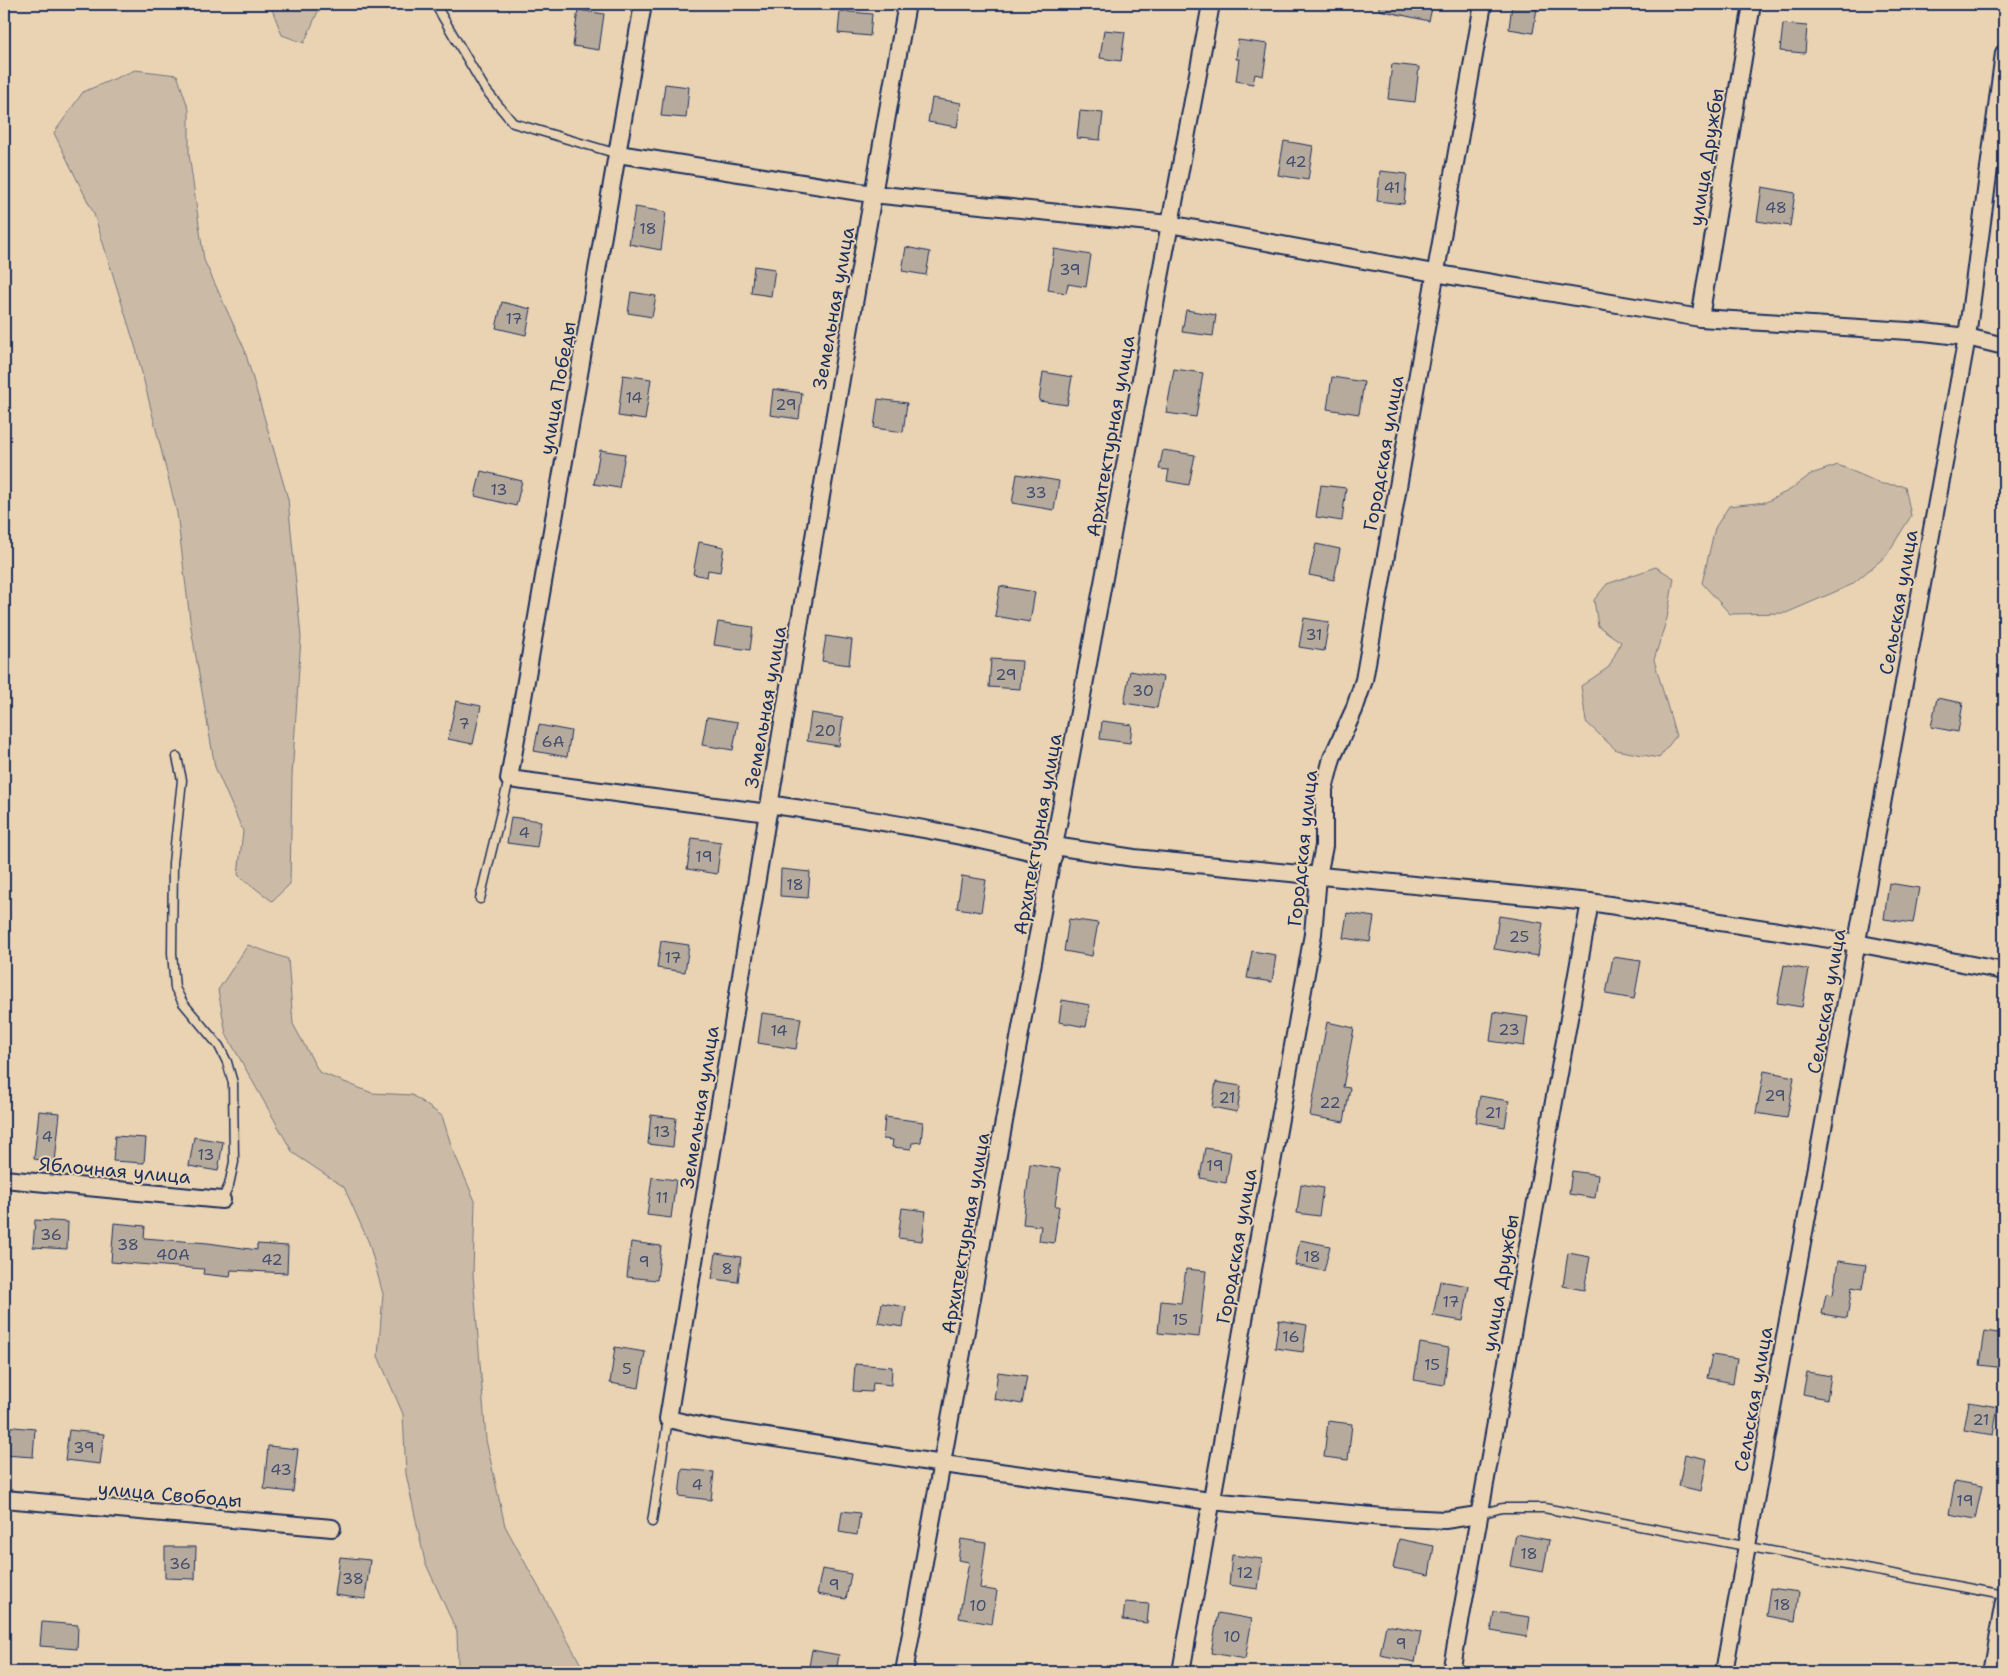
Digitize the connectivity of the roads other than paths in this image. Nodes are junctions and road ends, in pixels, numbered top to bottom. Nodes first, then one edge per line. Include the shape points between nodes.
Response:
1 (435, 4) edge
2 (643, 4) edge
3 (907, 4) edge
4 (1210, 4) edge
5 (1483, 4) edge
6 (1752, 4) edge
7 (2004, 53) edge
8 (618, 154) junction
9 (872, 194) junction
10 (1169, 224) junction
11 (1434, 273) junction
12 (1700, 318) junction
13 (1967, 337) junction
14 (2004, 346) edge
15 (177, 757) dead end
16 (509, 779) junction
17 (768, 809) junction
18 (1054, 851) junction
19 (1318, 876) junction
20 (480, 899) dead end
21 (1590, 902) junction
22 (1856, 943) junction
23 (2004, 971) edge
24 (4, 1179) edge
25 (222, 1200) joint
26 (668, 1419) junction
27 (943, 1464) junction
28 (4, 1499) edge
29 (1210, 1501) junction
30 (1478, 1515) junction
31 (652, 1522) dead end
32 (332, 1528) dead end
33 (1747, 1546) junction
34 (2004, 1595) edge
35 (2004, 1602) edge
36 (904, 1672) edge
37 (1181, 1672) edge
38 (1451, 1672) edge
39 (1724, 1672) edge
40 (1991, 1672) edge

1 - 8 lane via 486,89 513,123
2 - 8 street, улица Победы
3 - 9 street, Земельная улица
4 - 10 street, Архитектурная улица
5 - 11 street, Городская улица
6 - 12 street, улица Дружбы
7 - 13 street, Сельская улица
8 - 9 street
8 - 16 street, улица Победы
9 - 10 street
9 - 17 street, Земельная улица
10 - 11 street
10 - 18 street, Архитектурная улица
11 - 12 street
11 - 19 street, Городская улица via 1364,680 1332,758 1324,789 1324,846
12 - 13 street
13 - 14 street
13 - 22 street, Сельская улица
15 - 25 lane via 182,780 173,864 175,988 183,1004 219,1046 233,1083 234,1162
16 - 17 street
16 - 20 lane
17 - 18 street via 942,832
17 - 26 street, Земельная улица
18 - 19 street
18 - 27 street, Архитектурная улица
19 - 21 street
19 - 29 street, Городская улица via 1313,934
21 - 22 street
21 - 30 street, улица Дружбы
22 - 23 street
22 - 33 street, Сельская улица
24 - 25 street, Яблочная улица
26 - 27 street
26 - 31 lane
27 - 29 street
27 - 36 street, Архитектурная улица
28 - 32 street, улица Свободы
29 - 30 street via 1383,1517 1445,1520
29 - 37 street, Городская улица
30 - 33 lane via 1502,1508 1544,1508
30 - 38 street, улица Дружбы
33 - 34 lane
33 - 39 street, Сельская улица
35 - 40 street

